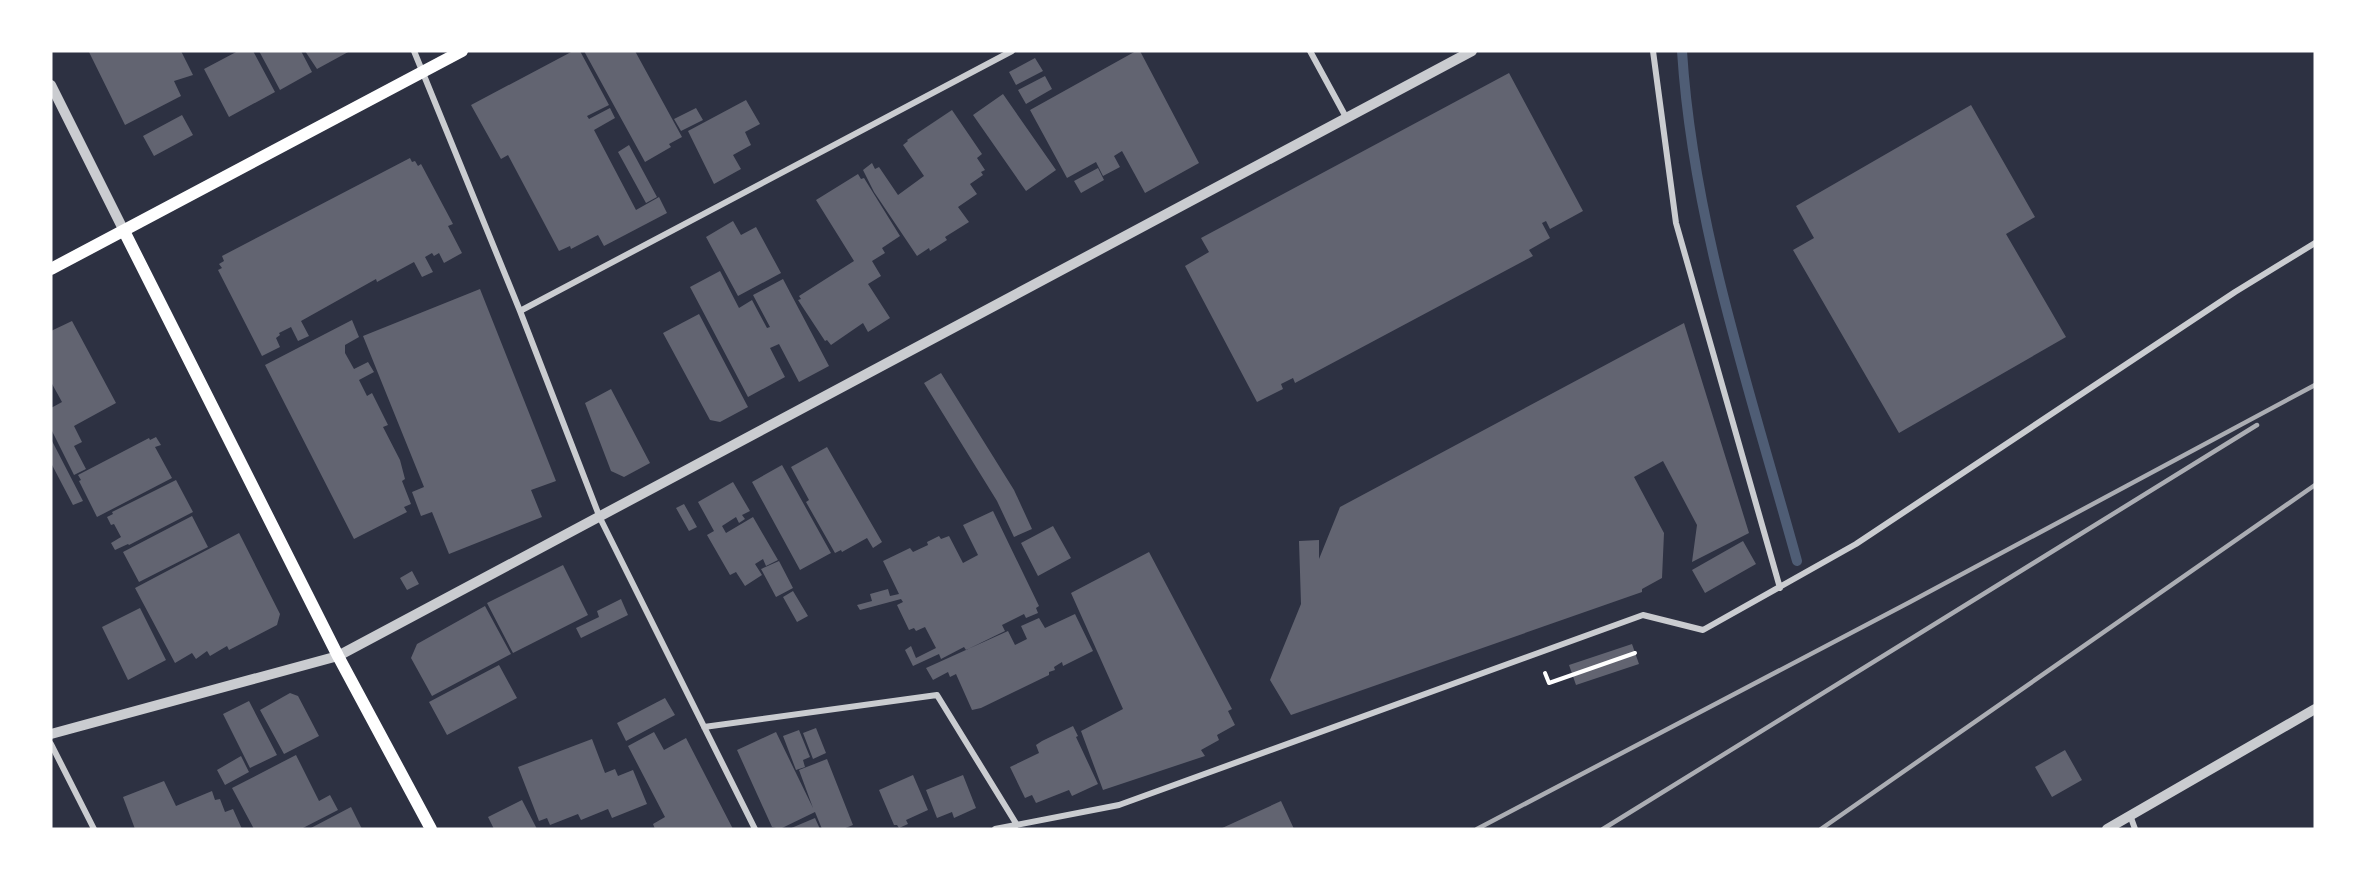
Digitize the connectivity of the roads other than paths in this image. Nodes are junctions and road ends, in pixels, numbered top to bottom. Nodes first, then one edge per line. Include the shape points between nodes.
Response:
1 (414, 51) edge
2 (462, 51) edge
3 (1012, 51) edge
4 (1310, 51) edge
5 (1472, 51) edge
6 (1653, 51) edge
7 (422, 72) junction
8 (51, 85) edge
9 (1347, 119) junction
10 (124, 231) junction
11 (2315, 243) edge
12 (51, 269) edge
13 (520, 311) junction
14 (600, 518) junction
15 (1780, 588) junction
16 (338, 656) junction
17 (2315, 709) edge
18 (704, 727) junction
19 (51, 734) edge
20 (51, 744) edge
21 (2130, 815) junction
22 (1017, 825) junction
23 (94, 829) edge
24 (431, 829) edge
25 (755, 829) edge
26 (995, 829) edge
27 (2107, 829) edge
28 (2135, 829) edge

1 - 7 street
2 - 7 main road
3 - 13 street
4 - 9 street
5 - 9 street
6 - 15 street via 1676,223
7 - 10 main road
7 - 13 street
8 - 10 street
9 - 14 street
10 - 12 main road
10 - 16 main road
11 - 15 street via 1856,544
13 - 14 street
14 - 16 street
14 - 18 street
15 - 22 street via 1703,630 1643,615 1119,805
16 - 19 street
16 - 24 main road
17 - 21 street
18 - 22 street via 938,695
18 - 25 street
20 - 23 street
21 - 27 street
21 - 28 street
22 - 26 street

